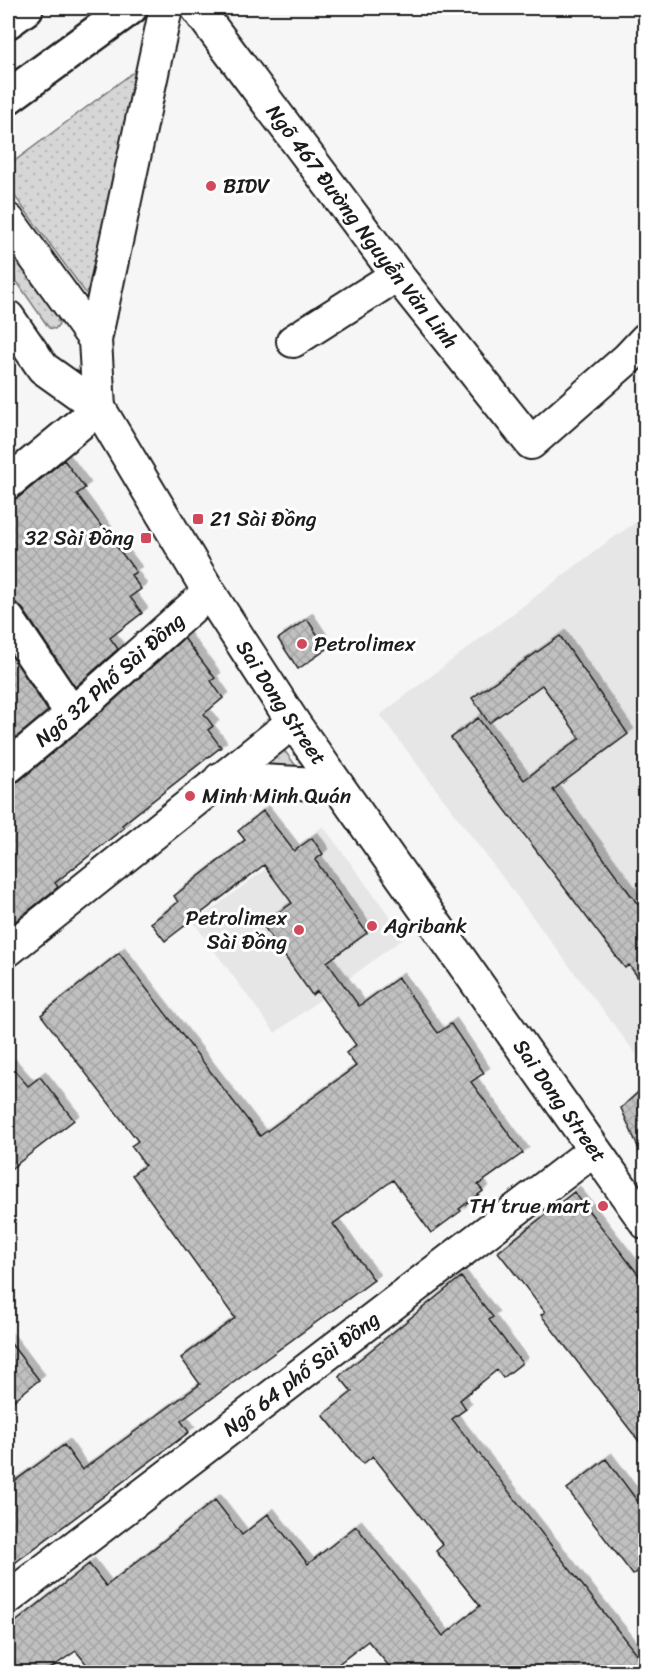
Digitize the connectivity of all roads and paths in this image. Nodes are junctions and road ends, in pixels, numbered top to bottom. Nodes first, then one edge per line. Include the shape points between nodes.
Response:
1 (26, 8) edge
2 (130, 8) edge
3 (166, 8) edge
4 (197, 8) edge
5 (8, 21) edge
6 (8, 97) edge
7 (8, 220) edge
8 (397, 275) junction
9 (8, 317) edge
10 (645, 339) edge
11 (95, 340) junction
12 (292, 341) dead end
13 (99, 408) junction
14 (8, 483) edge
15 (209, 592) junction
16 (8, 619) edge
17 (72, 714) junction
18 (293, 722) junction
19 (8, 767) edge
20 (220, 779) junction
21 (337, 785) junction
22 (8, 950) edge
23 (594, 1150) junction
24 (645, 1223) edge
25 (8, 1598) edge

1 - 5 highway
2 - 6 highway
3 - 11 street, Sai Dong Street
4 - 8 street, Ngõ 467 Đường Nguyễn Văn Linh
7 - 11 street
8 - 10 street, Ngõ 467 Đường Nguyễn Văn Linh via 531,443
8 - 12 street
9 - 13 street, Sai Dong Street via 43,368
11 - 13 street, Sai Dong Street
13 - 14 street
13 - 15 street, Sai Dong Street
15 - 17 street, Ngõ 32 Phố Sài Đồng
15 - 18 street, Sai Dong Street
16 - 17 street
17 - 19 street, Ngõ 32 Phố Sài Đồng
18 - 20 street
18 - 21 street, Sai Dong Street
20 - 21 street
20 - 22 street
21 - 23 street, Sai Dong Street
23 - 24 street, Sai Dong Street
23 - 25 street, Ngõ 64 phố Sài Đồng

